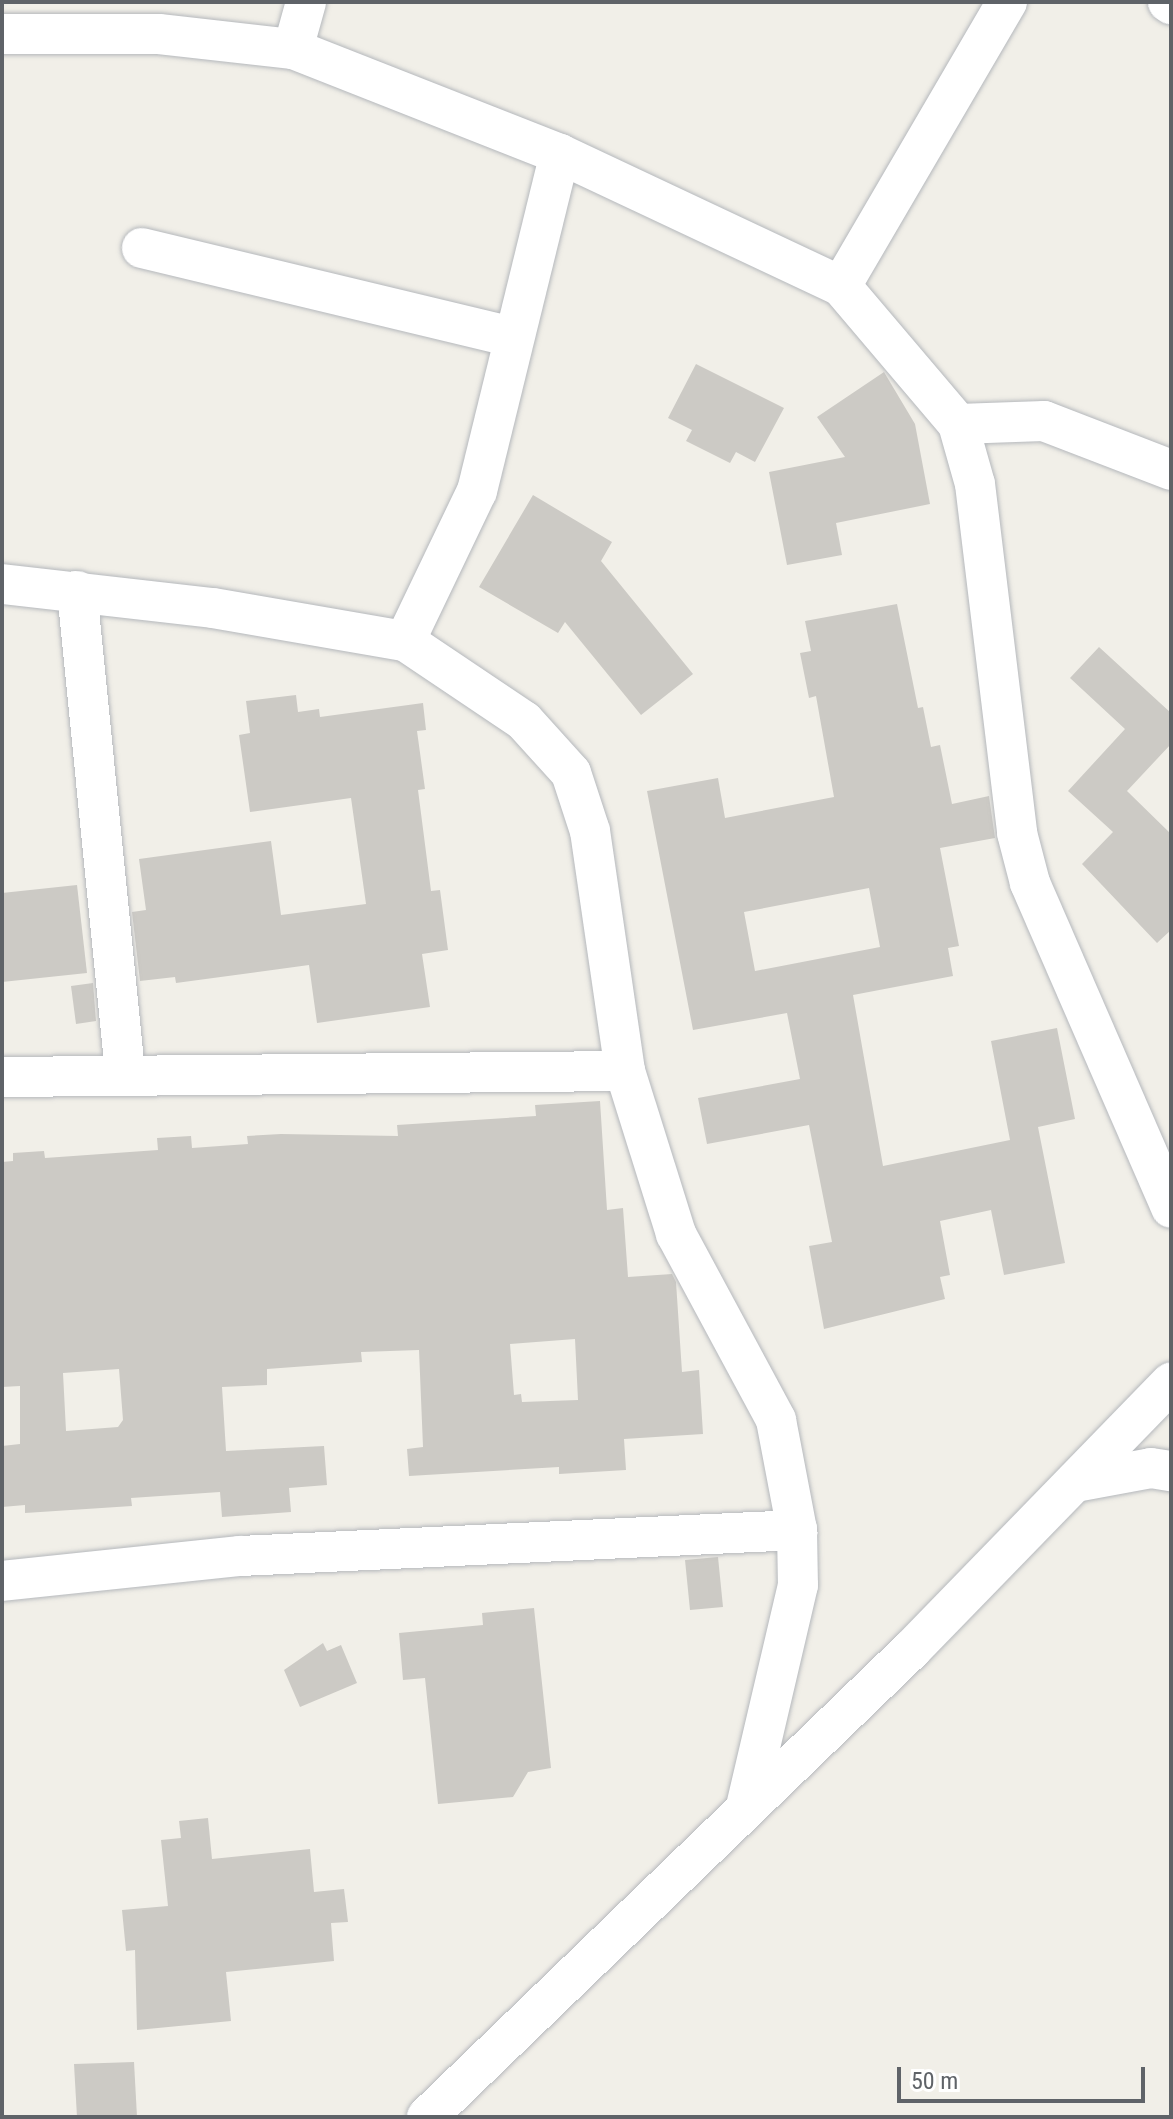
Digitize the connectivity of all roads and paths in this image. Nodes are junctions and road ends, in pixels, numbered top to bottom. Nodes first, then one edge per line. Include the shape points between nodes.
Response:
1 (306, 2) edge
2 (1007, 2) edge
3 (2, 34) edge
4 (293, 49) junction
5 (560, 154) junction
6 (142, 248) dead end
7 (841, 286) junction
8 (514, 337) junction
9 (958, 424) junction
10 (1171, 470) edge
11 (2, 584) edge
12 (77, 591) junction
13 (405, 641) junction
14 (625, 1071) junction
15 (125, 1076) junction
16 (2, 1077) edge
17 (1167, 1187) edge
18 (1171, 1383) edge
19 (1171, 1471) edge
20 (1075, 1482) junction
21 (797, 1530) junction
22 (2, 1581) edge
23 (747, 1803) junction
24 (427, 2117) edge

1 - 4 street
2 - 7 street
3 - 4 street via 159,34
4 - 5 street
5 - 7 street
5 - 8 street
6 - 8 street
7 - 9 street
8 - 13 street via 477,491
9 - 10 street via 1044,421
9 - 17 street via 975,484 1017,833 1030,883
11 - 12 street
12 - 13 street
12 - 15 street
13 - 14 street via 524,721 571,773 590,831
14 - 15 street
14 - 21 street via 676,1234 776,1420
15 - 16 street
18 - 20 street
19 - 20 street via 1151,1468
20 - 23 street via 911,1650
21 - 22 street via 240,1556
21 - 23 street via 798,1585
23 - 24 street

